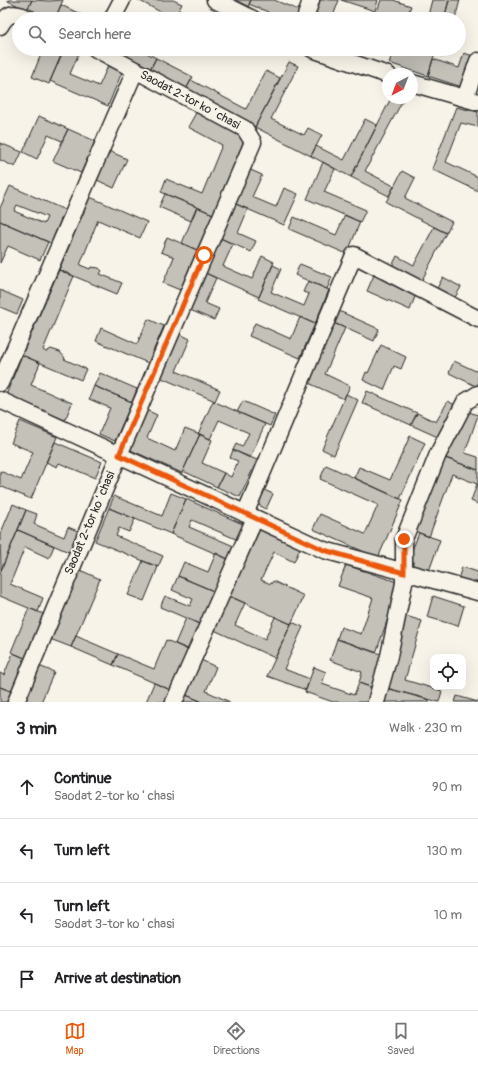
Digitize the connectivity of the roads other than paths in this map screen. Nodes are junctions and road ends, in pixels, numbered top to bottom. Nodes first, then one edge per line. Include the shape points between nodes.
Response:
1 (122, 0) edge
2 (215, 0) edge
3 (311, 0) edge
4 (116, 12) edge
5 (239, 12) edge
6 (307, 12) edge
7 (12, 15) edge
8 (0, 26) edge
9 (108, 56) edge
10 (332, 56) edge
11 (478, 61) edge
12 (135, 71) junction
13 (382, 73) edge
14 (418, 85) edge
15 (471, 100) edge
16 (478, 318) edge
17 (0, 383) edge
18 (478, 394) edge
19 (0, 400) edge
20 (119, 455) junction
21 (250, 516) junction
22 (404, 573) junction
23 (478, 592) edge
24 (16, 702) edge
25 (174, 702) edge
26 (376, 702) edge

1 - 4 street
2 - 5 street
3 - 6 street
7 - 8 street
9 - 12 street
10 - 13 street
11 - 15 street
12 - 17 street
12 - 20 street, Saodat 2-tor koʻchasi via 245,129 254,142
14 - 15 street
16 - 21 street via 354,255
18 - 22 street via 465,402 438,454 404,539
19 - 20 street
20 - 21 street
20 - 24 street, Saodat 2-tor koʻchasi
21 - 22 street via 324,550
21 - 25 street
22 - 23 street
22 - 26 street via 390,649

